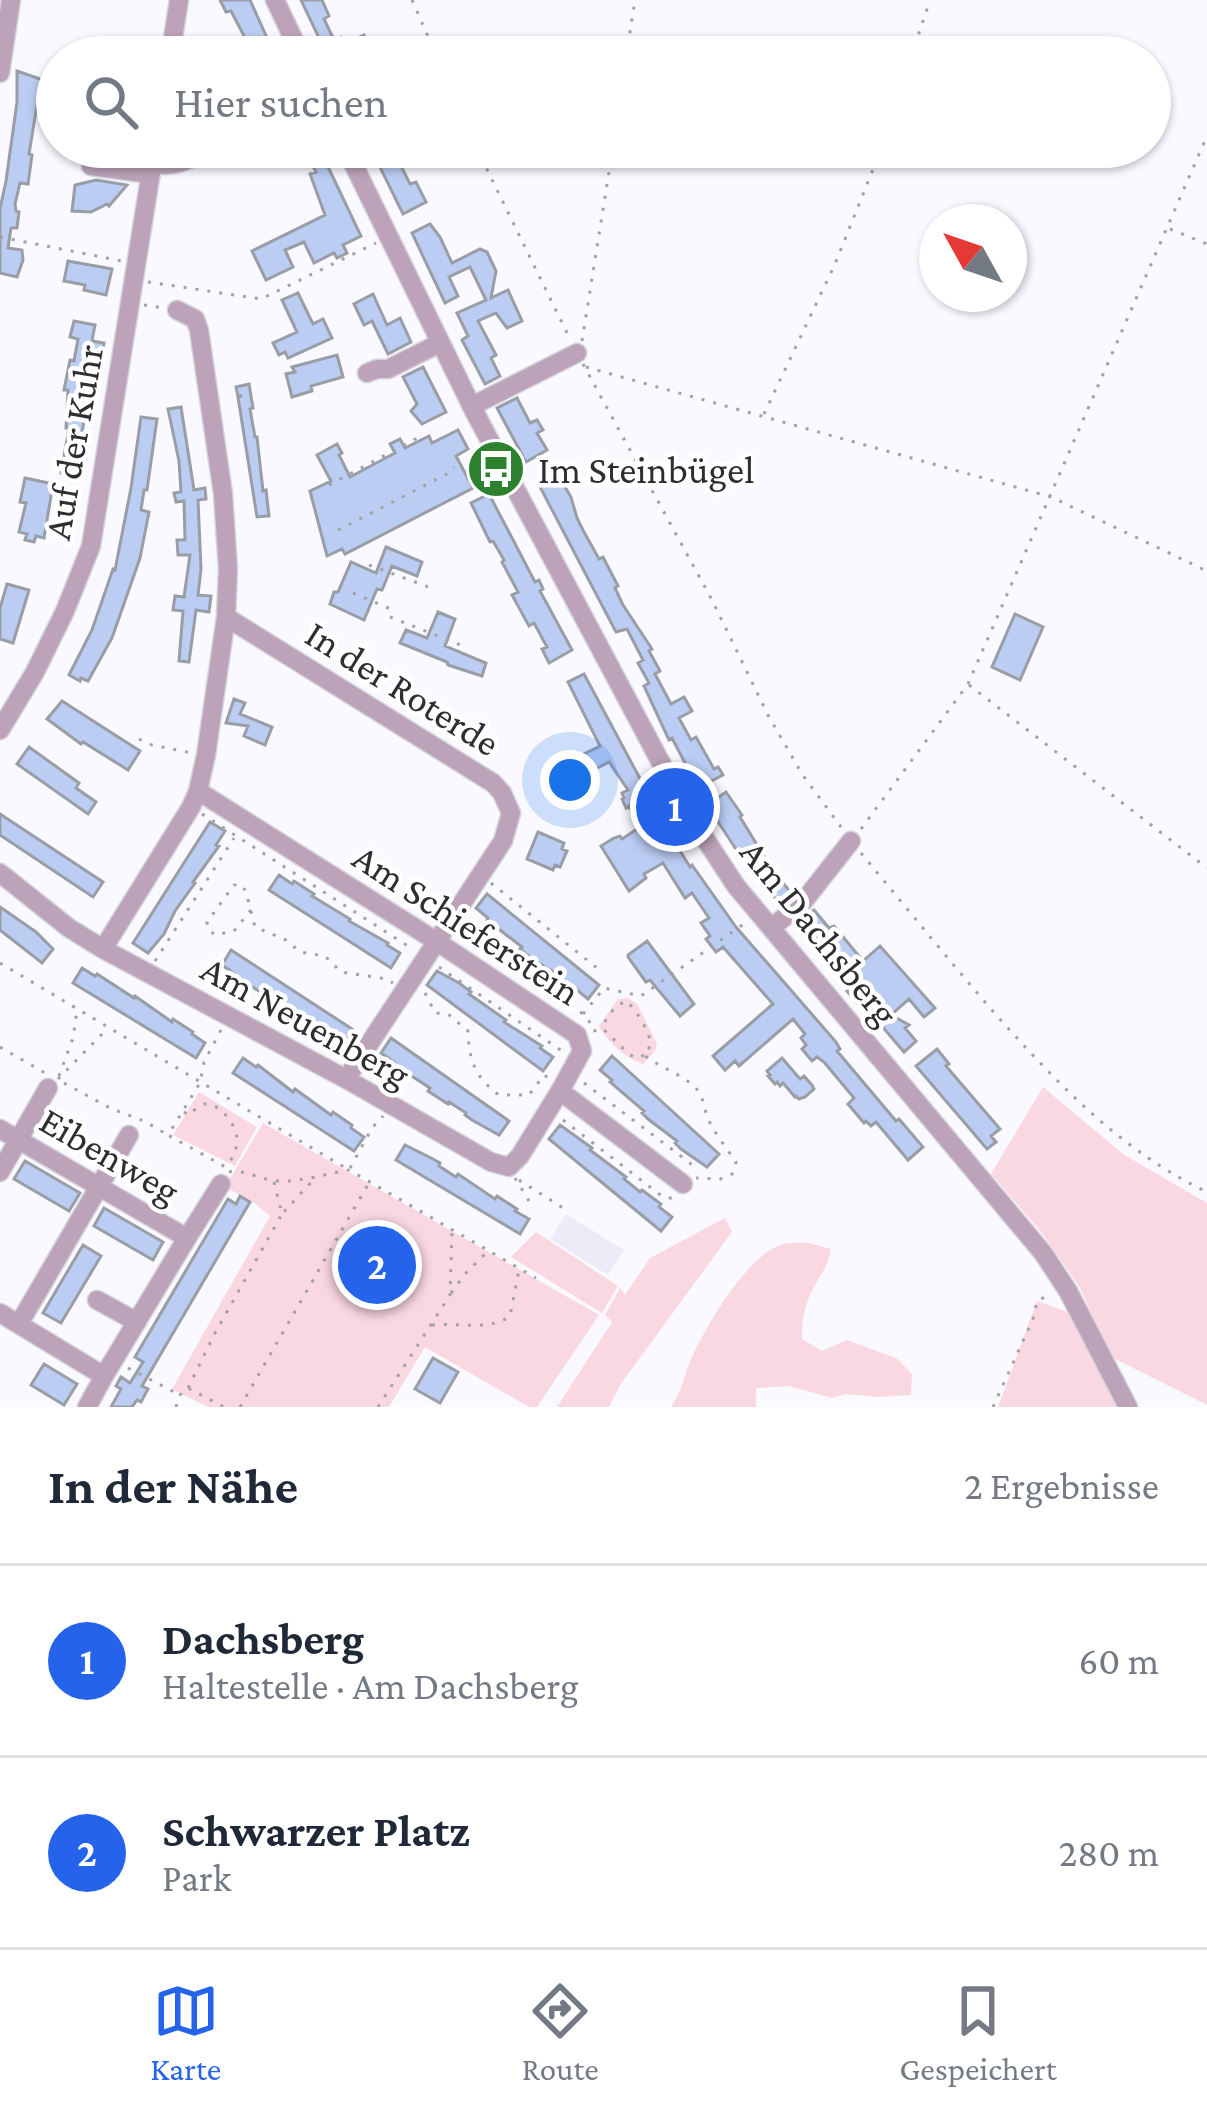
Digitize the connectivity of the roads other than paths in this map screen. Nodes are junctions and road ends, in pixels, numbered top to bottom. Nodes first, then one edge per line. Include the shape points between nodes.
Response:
1 (11, 0) edge
2 (179, 0) edge
3 (275, 0) edge
4 (173, 36) edge
5 (292, 36) edge
6 (0, 73) edge
7 (151, 168) edge
8 (355, 168) edge
9 (177, 310) road end
10 (440, 343) junction
11 (581, 360) road end
12 (367, 373) dead end
13 (472, 406) junction
14 (226, 616) junction
15 (0, 730) edge
16 (194, 798) junction
17 (851, 842) road end
18 (0, 873) edge
19 (765, 921) junction
20 (103, 949) junction
21 (431, 949) junction
22 (346, 1079) junction
23 (52, 1084) road end
24 (561, 1089) junction
25 (0, 1130) edge
26 (129, 1135) dead end
27 (18, 1141) junction
28 (0, 1172) edge
29 (226, 1174) road end
30 (683, 1184) road end
31 (98, 1185) junction
32 (187, 1238) junction
33 (98, 1300) dead end
34 (0, 1312) edge
35 (137, 1322) junction
36 (19, 1324) junction
37 (109, 1369) junction
38 (87, 1407) edge
39 (1128, 1407) edge

1 - 6 street
2 - 4 street
3 - 5 street
7 - 15 street, Auf der Kuhr via 92,546
8 - 10 street, Am Dachsberg
9 - 14 street via 199,330 224,494
10 - 12 street
10 - 13 street, Am Dachsberg
11 - 13 street
13 - 19 street, Am Dachsberg via 685,808
14 - 16 street
14 - 21 street, In der Roterde via 497,788 508,804 503,841
16 - 20 street
16 - 21 street, Am Schieferstein
17 - 19 street via 803,902
18 - 20 street, Am Neuenberg
19 - 39 street, Am Dachsberg via 1043,1253
20 - 22 street, Am Neuenberg
21 - 22 street, In der Roterde
21 - 24 street, Am Schieferstein via 577,1035 582,1051
22 - 24 street, Am Neuenberg via 509,1167
23 - 27 street
24 - 30 street
25 - 27 street, Eibenweg
26 - 31 street
27 - 28 street
27 - 31 street, Eibenweg
29 - 32 street, Eibenweg
31 - 32 street, Eibenweg
31 - 36 street
32 - 35 street, Eibenweg
33 - 35 street
34 - 36 street
35 - 37 street, Eibenweg
36 - 37 street
37 - 38 street, Eibenweg

